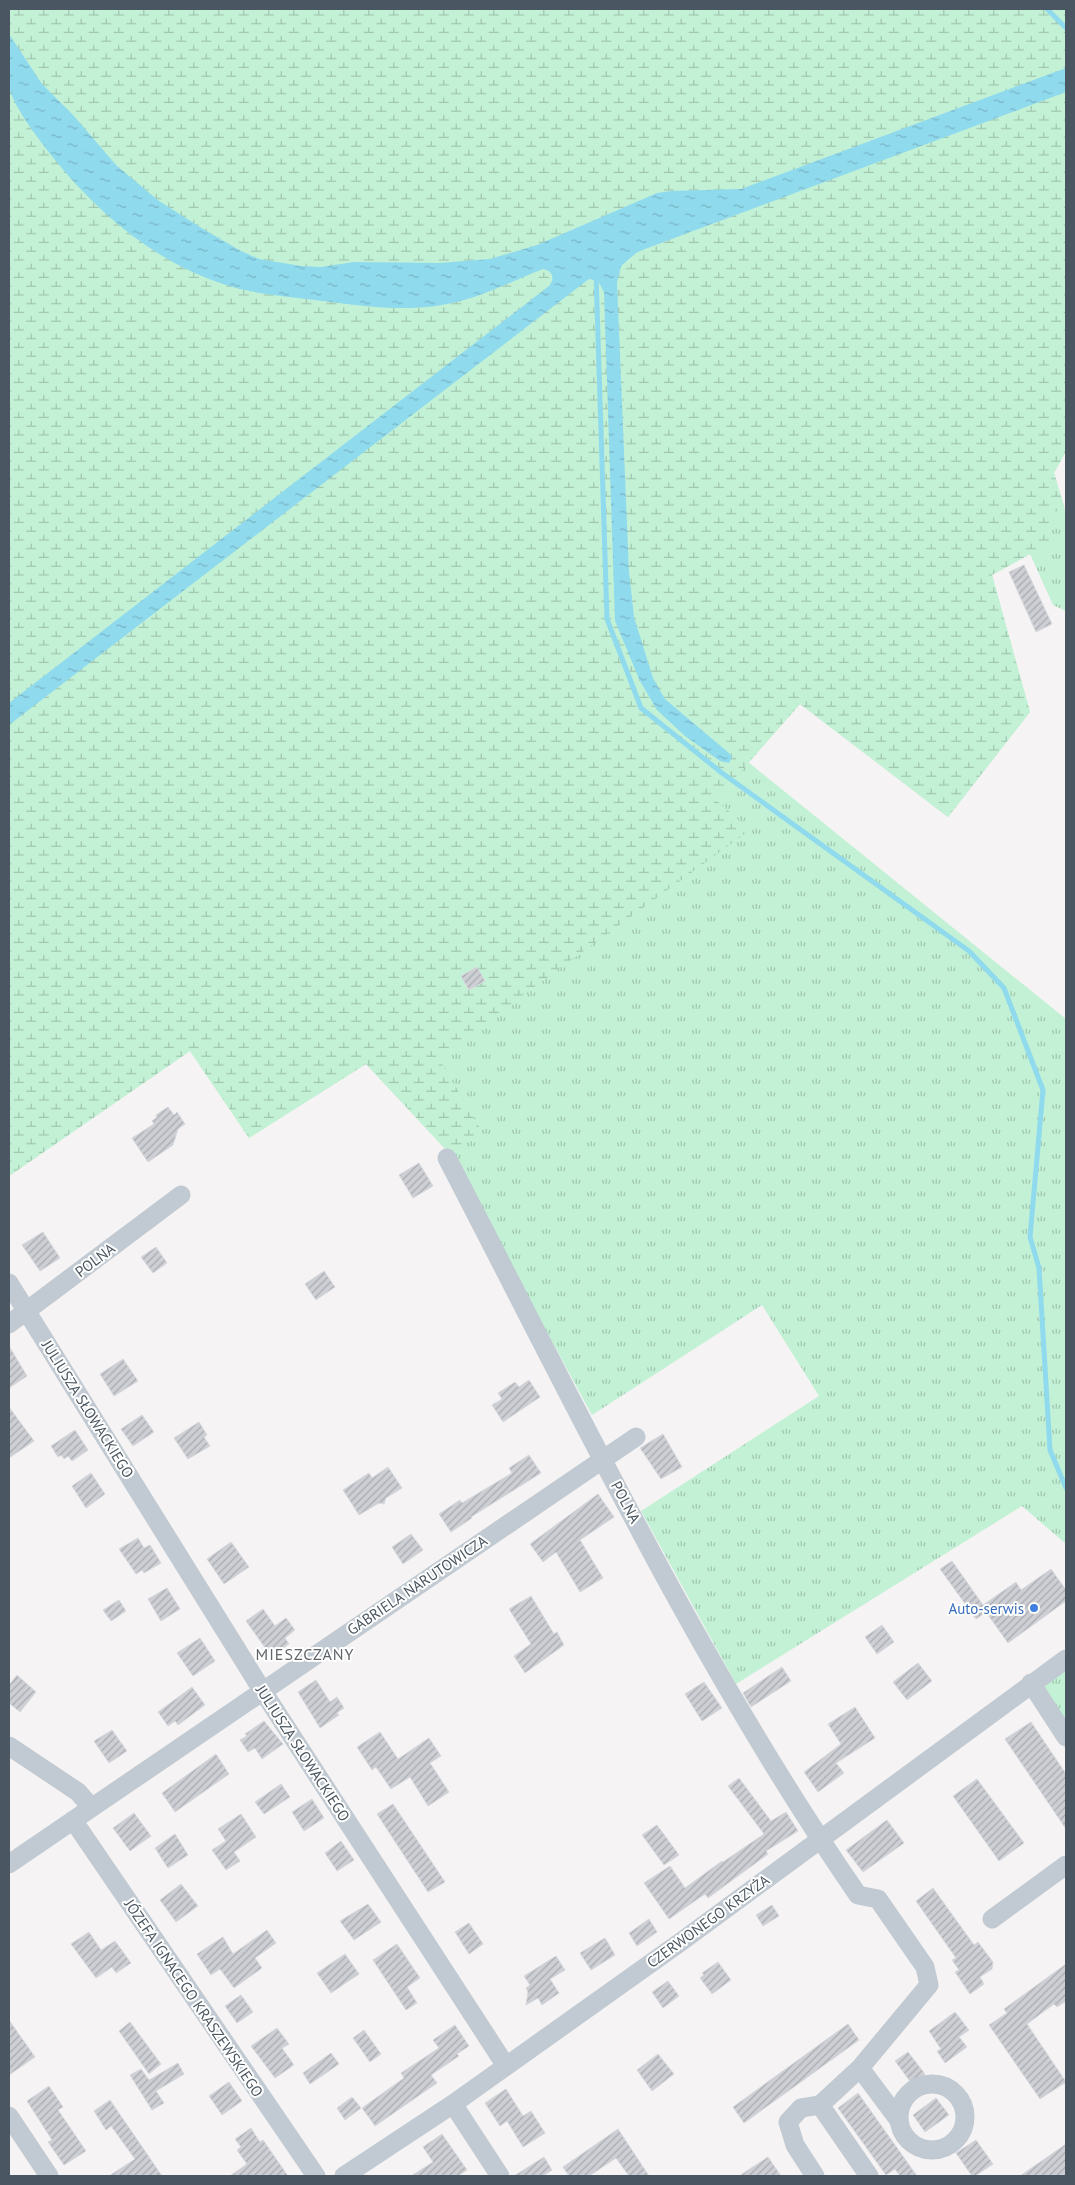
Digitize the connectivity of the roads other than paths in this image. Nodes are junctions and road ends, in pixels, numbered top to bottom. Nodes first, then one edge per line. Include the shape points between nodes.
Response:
1 (447, 1158) dead end
2 (181, 1195) dead end
3 (9, 1283) edge
4 (28, 1312) junction
5 (9, 1324) edge
6 (636, 1437) dead end
7 (603, 1458) junction
8 (1066, 1659) edge
9 (1031, 1684) junction
10 (262, 1690) junction
11 (1066, 1737) edge
12 (9, 1746) edge
13 (91, 1807) junction
14 (73, 1820) junction
15 (819, 1839) junction
16 (9, 1864) edge
17 (1066, 1865) edge
18 (992, 1918) dead end
19 (506, 2066) junction
20 (860, 2068) junction
21 (453, 2104) junction
22 (820, 2105) junction
23 (9, 2116) edge
24 (898, 2118) dead end
25 (49, 2176) edge
26 (316, 2176) edge
27 (344, 2176) edge
28 (500, 2176) edge
29 (815, 2176) edge
30 (869, 2176) edge

1 - 7 street, POLNA
2 - 4 street, POLNA
3 - 4 street, JULIUSZA SŁOWACKIEGO
4 - 5 street, POLNA
4 - 10 street, JULIUSZA SŁOWACKIEGO
6 - 7 street, GABRIELA NARUTOWICZA
7 - 10 street, GABRIELA NARUTOWICZA
7 - 15 street, POLNA via 705,1650
8 - 9 street, CZERWONEGO KRZYŻA
9 - 11 street
9 - 15 street, CZERWONEGO KRZYŻA
10 - 13 street, GABRIELA NARUTOWICZA
10 - 19 street, JULIUSZA SŁOWACKIEGO
12 - 13 street via 78,1792
13 - 14 street, GABRIELA NARUTOWICZA
14 - 16 street, GABRIELA NARUTOWICZA
14 - 26 street, JÓZEFA IGNACEGO KRASZEWSKIEGO
15 - 19 street, CZERWONEGO KRZYŻA
15 - 20 street, POLNA via 858,1895 878,1899 925,1966 929,1985
17 - 18 street
19 - 21 street, CZERWONEGO KRZYŻA
20 - 22 street
20 - 24 street
21 - 27 street, CZERWONEGO KRZYŻA
21 - 28 street
22 - 29 street via 801,2108 788,2122 795,2145
22 - 30 street
23 - 25 street

